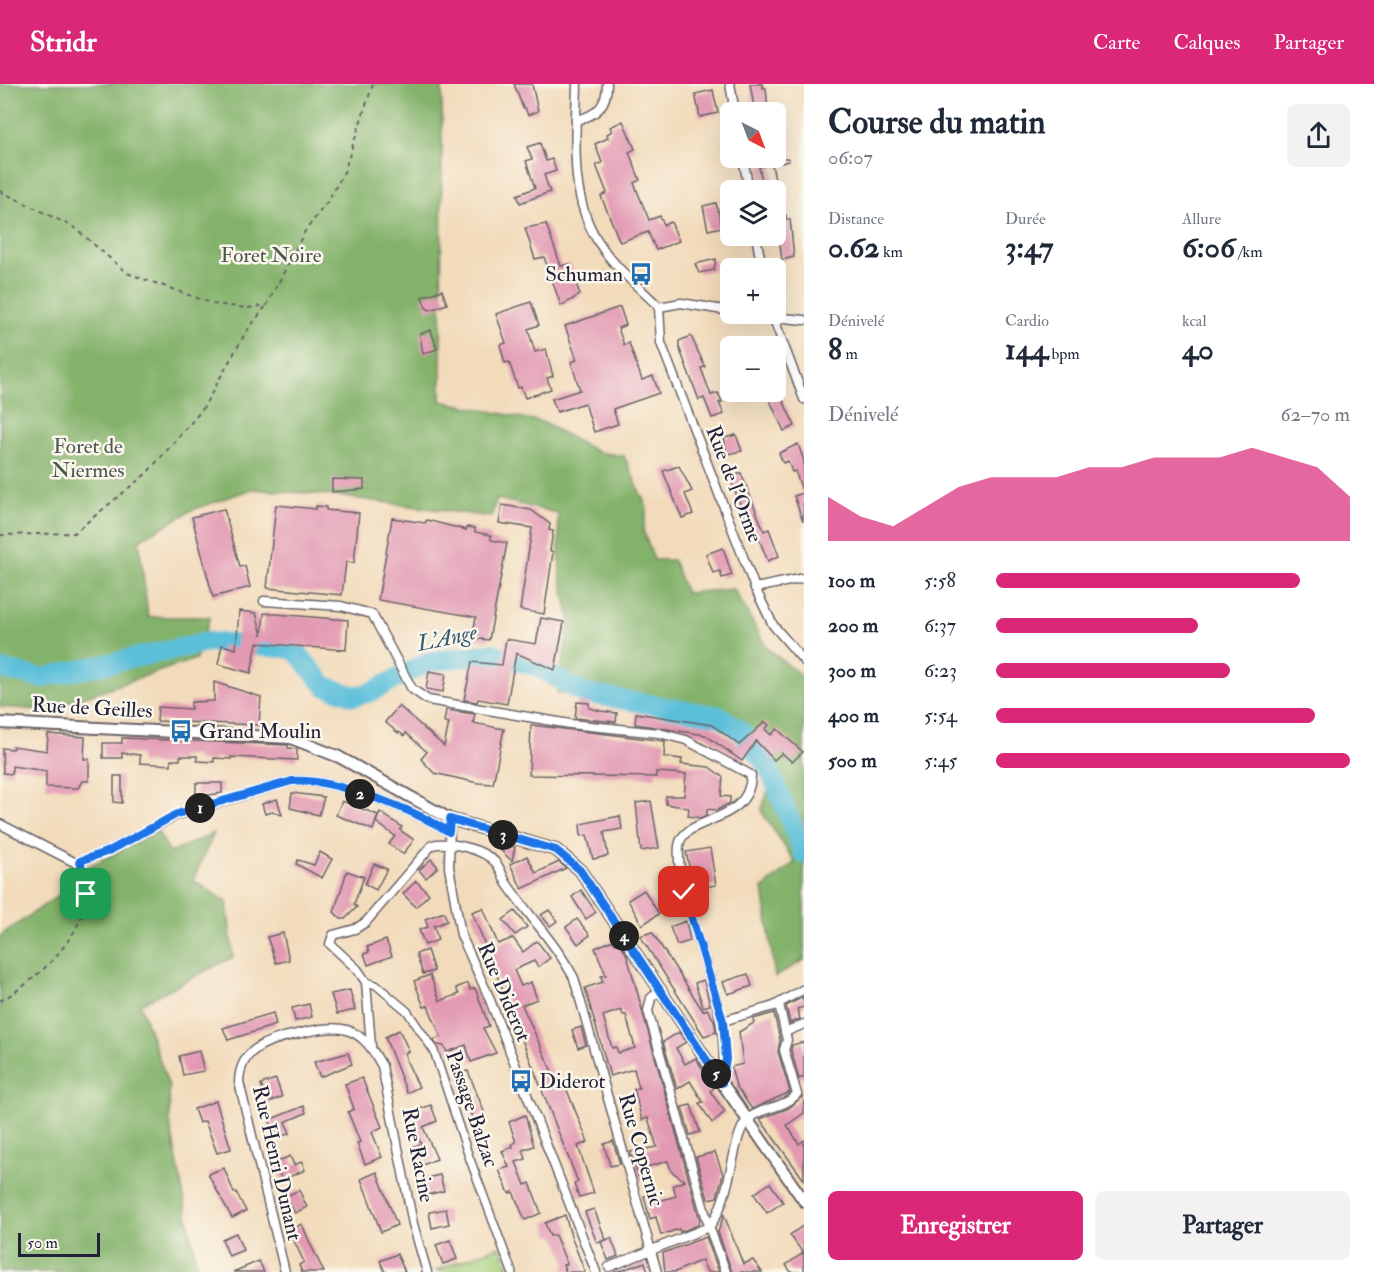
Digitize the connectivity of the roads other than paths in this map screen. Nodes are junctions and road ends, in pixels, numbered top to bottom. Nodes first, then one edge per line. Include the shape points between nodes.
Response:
1 (577, 84) edge
2 (607, 84) edge
3 (730, 84) edge
4 (733, 102) edge
5 (576, 120) junction
6 (659, 307) junction
7 (720, 309) edge
8 (786, 317) edge
9 (804, 320) edge
10 (776, 324) edge
11 (804, 399) edge
12 (804, 578) edge
13 (755, 588) junction
14 (264, 601) dead end
15 (804, 661) edge
16 (0, 723) edge
17 (450, 819) junction
18 (0, 824) edge
19 (449, 832) junction
20 (448, 844) junction
21 (366, 982) junction
22 (804, 989) edge
23 (660, 990) junction
24 (779, 1004) junction
25 (723, 1021) junction
26 (804, 1024) edge
27 (785, 1032) junction
28 (371, 1046) junction
29 (722, 1083) junction
30 (747, 1120) junction
31 (804, 1201) edge
32 (709, 1227) junction
33 (650, 1250) junction
34 (609, 1268) dead end
35 (285, 1272) edge
36 (427, 1272) edge
37 (512, 1272) edge
38 (596, 1272) edge
39 (657, 1272) edge
40 (726, 1272) edge

1 - 5 street
2 - 5 street via 602,107
3 - 4 street
5 - 6 street via 579,191 591,231 610,258
6 - 7 street via 681,303
6 - 13 street, Rue de l'Orme via 661,343
8 - 9 street
10 - 11 street
12 - 13 street
13 - 15 street, Rue de l'Orme via 773,625
14 - 25 street via 364,610 372,614 407,681 428,700 677,738 751,775 751,790 740,806 685,834 679,845 684,892
16 - 17 street, Rue de Geilles via 291,738 339,757
17 - 19 street, Rue Diderot
17 - 23 street, Rue de Geilles via 556,850 570,859
18 - 19 street via 76,863 109,851 177,814 305,780 340,787 432,821
19 - 20 street, Rue Diderot
20 - 21 street, Passage Balzac via 428,848 362,927 333,935 330,944
20 - 33 street, Rue Copernic via 485,855 496,864 574,978
20 - 38 street, Rue Diderot via 451,890 461,935
21 - 28 street
21 - 37 street, Passage Balzac via 376,985 407,1011 434,1051
22 - 24 street
23 - 29 street, Rue de Geilles
23 - 32 street via 651,998 648,1011
24 - 25 street
24 - 27 street
25 - 29 street via 726,1059
26 - 27 street
27 - 30 street via 784,1050 797,1094
28 - 35 street, Rue Henri Dunant via 345,1030 321,1029 268,1040 243,1061 239,1082
28 - 36 street, Rue Racine via 382,1065 413,1224
29 - 30 street, Rue de Geilles
30 - 31 street, Rue de Geilles
30 - 32 street via 738,1140 725,1201
32 - 33 street
32 - 40 street
33 - 34 street
33 - 39 street, Rue Copernic

